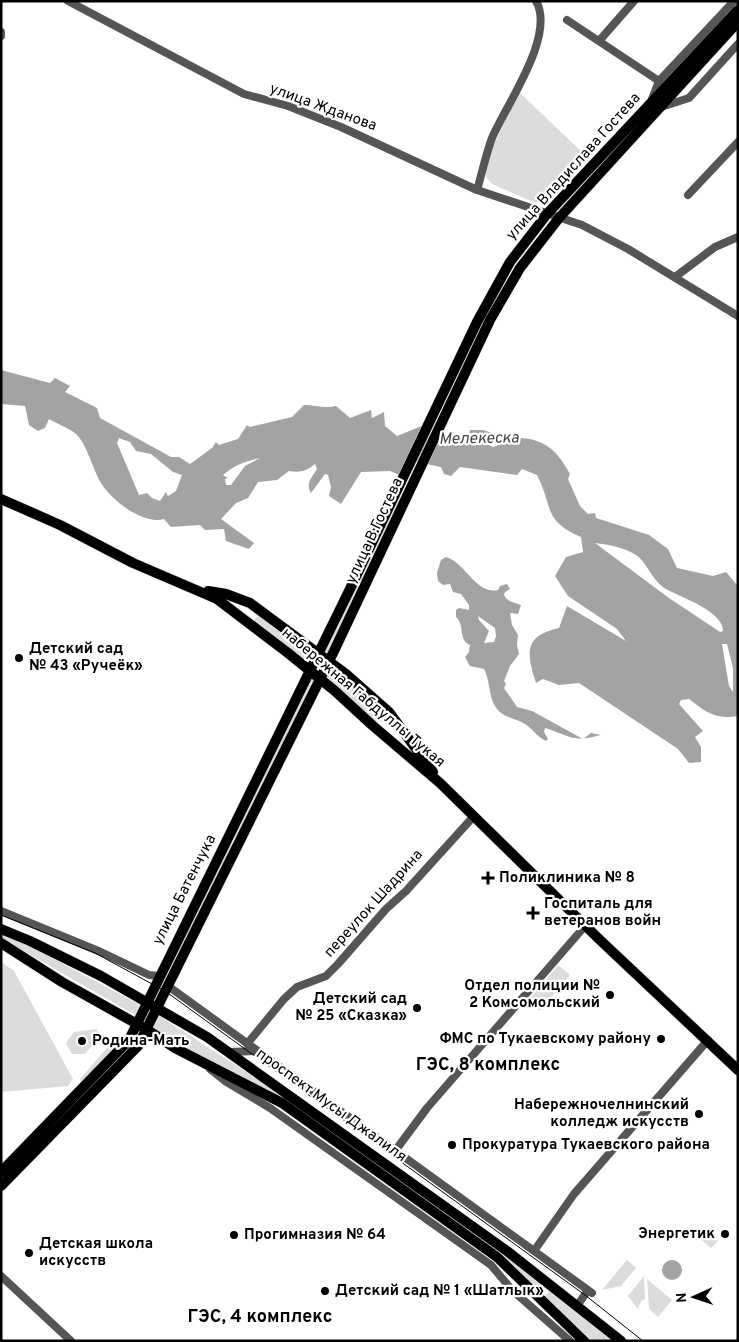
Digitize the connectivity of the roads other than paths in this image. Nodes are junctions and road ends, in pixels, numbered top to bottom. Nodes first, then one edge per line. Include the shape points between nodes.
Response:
1 (68, 1) edge
2 (536, 1) edge
3 (634, 1) edge
4 (734, 1) edge
5 (738, 10) edge
6 (567, 20) dead end
7 (738, 22) edge
8 (599, 41) junction
9 (738, 44) edge
10 (659, 81) junction
11 (654, 106) junction
12 (738, 142) edge
13 (477, 190) junction
14 (688, 195) dead end
15 (548, 214) junction
16 (559, 218) junction
17 (738, 237) edge
18 (675, 277) junction
19 (738, 316) edge
20 (432, 417) joint
21 (443, 423) joint
22 (1, 499) edge
23 (191, 588) junction
24 (350, 589) joint
25 (266, 613) junction
26 (253, 627) junction
27 (318, 653) junction
28 (332, 656) junction
29 (310, 671) junction
30 (320, 678) junction
31 (389, 712) junction
32 (372, 725) junction
33 (440, 783) junction
34 (474, 816) junction
35 (226, 841) junction
36 (237, 848) junction
37 (1, 911) edge
38 (586, 926) junction
39 (1, 929) edge
40 (1, 943) edge
41 (1, 949) edge
42 (20, 954) junction
43 (159, 976) junction
44 (168, 986) junction
45 (147, 1003) junction
46 (157, 1009) junction
47 (142, 1026) junction
48 (708, 1040) junction
49 (247, 1044) junction
50 (256, 1051) junction
51 (229, 1052) junction
52 (204, 1064) junction
53 (738, 1070) edge
54 (58, 1121) junction
55 (395, 1151) junction
56 (1, 1172) edge
57 (1, 1186) edge
58 (534, 1251) junction
59 (1, 1276) edge
60 (558, 1291) junction
61 (544, 1304) junction
62 (577, 1306) junction
63 (71, 1341) edge
64 (570, 1341) edge
65 (584, 1341) edge
66 (621, 1341) edge

1 - 13 street, улица Жданова via 244,94 288,106 341,127
2 - 13 street via 540,15 531,64 492,138
3 - 8 street
4 - 10 street
5 - 11 main road, улица Владислава Гостева
6 - 8 street
7 - 11 main road, улица Владислава Гостева
8 - 10 street
9 - 11 street via 689,98
10 - 11 street
11 - 15 main road, улица Владислава Гостева
11 - 16 main road, улица Владислава Гостева
12 - 14 street
13 - 15 street, улица Жданова
15 - 16 street, улица Жданова
15 - 20 main road, улица Владислава Гостева via 510,262 477,322
16 - 18 street, улица Жданова via 582,225
16 - 21 main road, улица Владислава Гостева via 520,268 490,320
17 - 18 street via 715,247
18 - 19 street, улица Жданова
20 - 24 main road, улица В.Гостева
21 - 28 main road, улица В.Гостева
22 - 23 main road, набережная Габдуллы Тукая
23 - 25 main road, набережная Габдуллы Тукая via 242,600
23 - 26 main road, набережная Габдуллы Тукая via 217,599
24 - 27 main road, улица Батенчука
25 - 26 main road via 253,613 250,620
25 - 27 main road, набережная Габдуллы Тукая
26 - 29 main road, набережная Габдуллы Тукая
27 - 28 main road, набережная Габдуллы Тукая
27 - 29 main road, улица Батенчука
28 - 30 main road, улица Батенчука
28 - 31 main road, набережная Габдуллы Тукая
29 - 30 main road, набережная Габдуллы Тукая
29 - 35 main road, улица Батенчука
30 - 32 main road, набережная Габдуллы Тукая
30 - 36 main road, улица Батенчука
31 - 32 main road via 385,726
31 - 33 main road, набережная Габдуллы Тукая
32 - 33 main road, набережная Габдуллы Тукая
33 - 34 main road, набережная Габдуллы Тукая
34 - 38 main road, набережная Габдуллы Тукая
34 - 49 street, переулок Шадрина via 406,891 386,908 338,964 326,976 296,987
35 - 36 main road via 235,840
35 - 43 main road, улица Батенчука
36 - 44 main road, улица Батенчука
37 - 43 street via 149,975
38 - 48 main road, набережная Габдуллы Тукая
38 - 55 street via 427,1108
39 - 45 main road, проспект Мусы Джалиля via 30,940
40 - 42 main road, проспект Мусы Джалиля
41 - 42 street
42 - 47 main road, проспект Мусы Джалиля via 62,982
43 - 45 main road, улица Батенчука
44 - 46 main road, улица Батенчука
44 - 49 street
45 - 46 main road, проспект Мусы Джалиля
45 - 47 main road, улица Батенчука
46 - 47 main road, улица Батенчука
46 - 51 main road, проспект Мусы Джалиля
47 - 52 main road, проспект Мусы Джалиля
47 - 54 main road, улица Батенчука via 138,1046
48 - 53 main road, набережная Габдуллы Тукая
48 - 58 street via 574,1194
49 - 50 street
50 - 51 street
50 - 55 street
51 - 60 main road, проспект Мусы Джалиля
52 - 61 main road, проспект Мусы Джалиля via 282,1103 497,1257
52 - 64 street via 225,1082 270,1108 491,1265 530,1307
54 - 56 main road, улица Батенчука
54 - 57 main road, улица Батенчука
55 - 58 street
58 - 62 street via 590,1292
59 - 63 street
60 - 61 main road via 544,1289 541,1297
60 - 62 main road, проспект Мусы Джалиля
61 - 65 main road, проспект Мусы Джалиля
62 - 66 main road, проспект Мусы Джалиля

